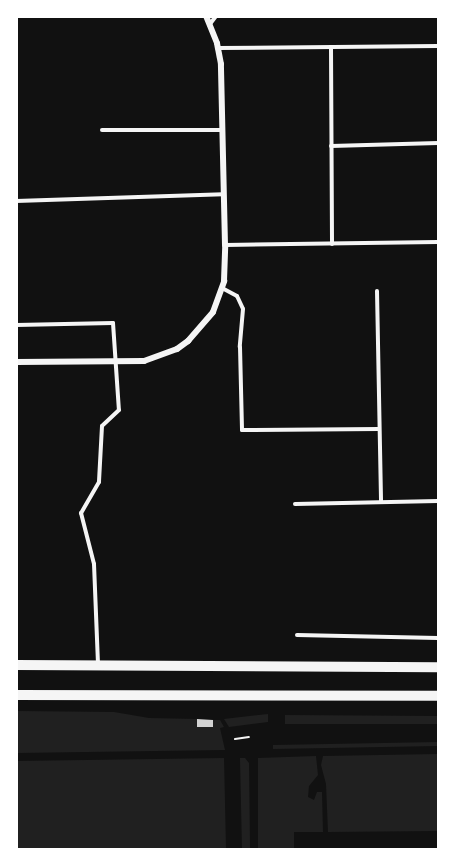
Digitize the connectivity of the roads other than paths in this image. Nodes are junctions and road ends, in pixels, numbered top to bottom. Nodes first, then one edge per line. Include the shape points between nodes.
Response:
1 (206, 16) edge
2 (216, 16) edge
3 (210, 24) junction
4 (438, 46) edge
5 (218, 48) junction
6 (331, 48) junction
7 (102, 130) dead end
8 (222, 130) junction
9 (438, 143) edge
10 (331, 146) junction
11 (224, 194) junction
12 (16, 201) edge
13 (438, 242) edge
14 (332, 244) junction
15 (225, 245) junction
16 (222, 288) junction
17 (376, 291) dead end
18 (16, 325) edge
19 (16, 363) edge
20 (116, 363) junction
21 (379, 429) junction
22 (381, 501) junction
23 (438, 501) edge
24 (295, 504) dead end
25 (297, 635) dead end
26 (438, 638) edge
27 (98, 664) junction
28 (16, 665) edge
29 (438, 667) edge
30 (16, 695) edge
31 (438, 696) edge

1 - 3 street
2 - 3 lane
3 - 5 street
4 - 6 lane
5 - 6 lane
5 - 8 street
6 - 10 lane
7 - 8 lane
8 - 11 street
9 - 10 lane
10 - 14 lane
11 - 12 lane
11 - 15 street
13 - 14 lane
14 - 15 lane
15 - 16 street
16 - 20 street via 213,312 183,345 158,357
16 - 21 lane via 237,296 243,309 242,430
17 - 21 lane
18 - 20 lane via 113,323
19 - 20 street
20 - 27 lane via 119,410 102,426 99,482 81,513 94,564
21 - 22 lane
22 - 23 lane
22 - 24 lane
25 - 26 lane
27 - 28 main road
27 - 29 main road
30 - 31 main road

